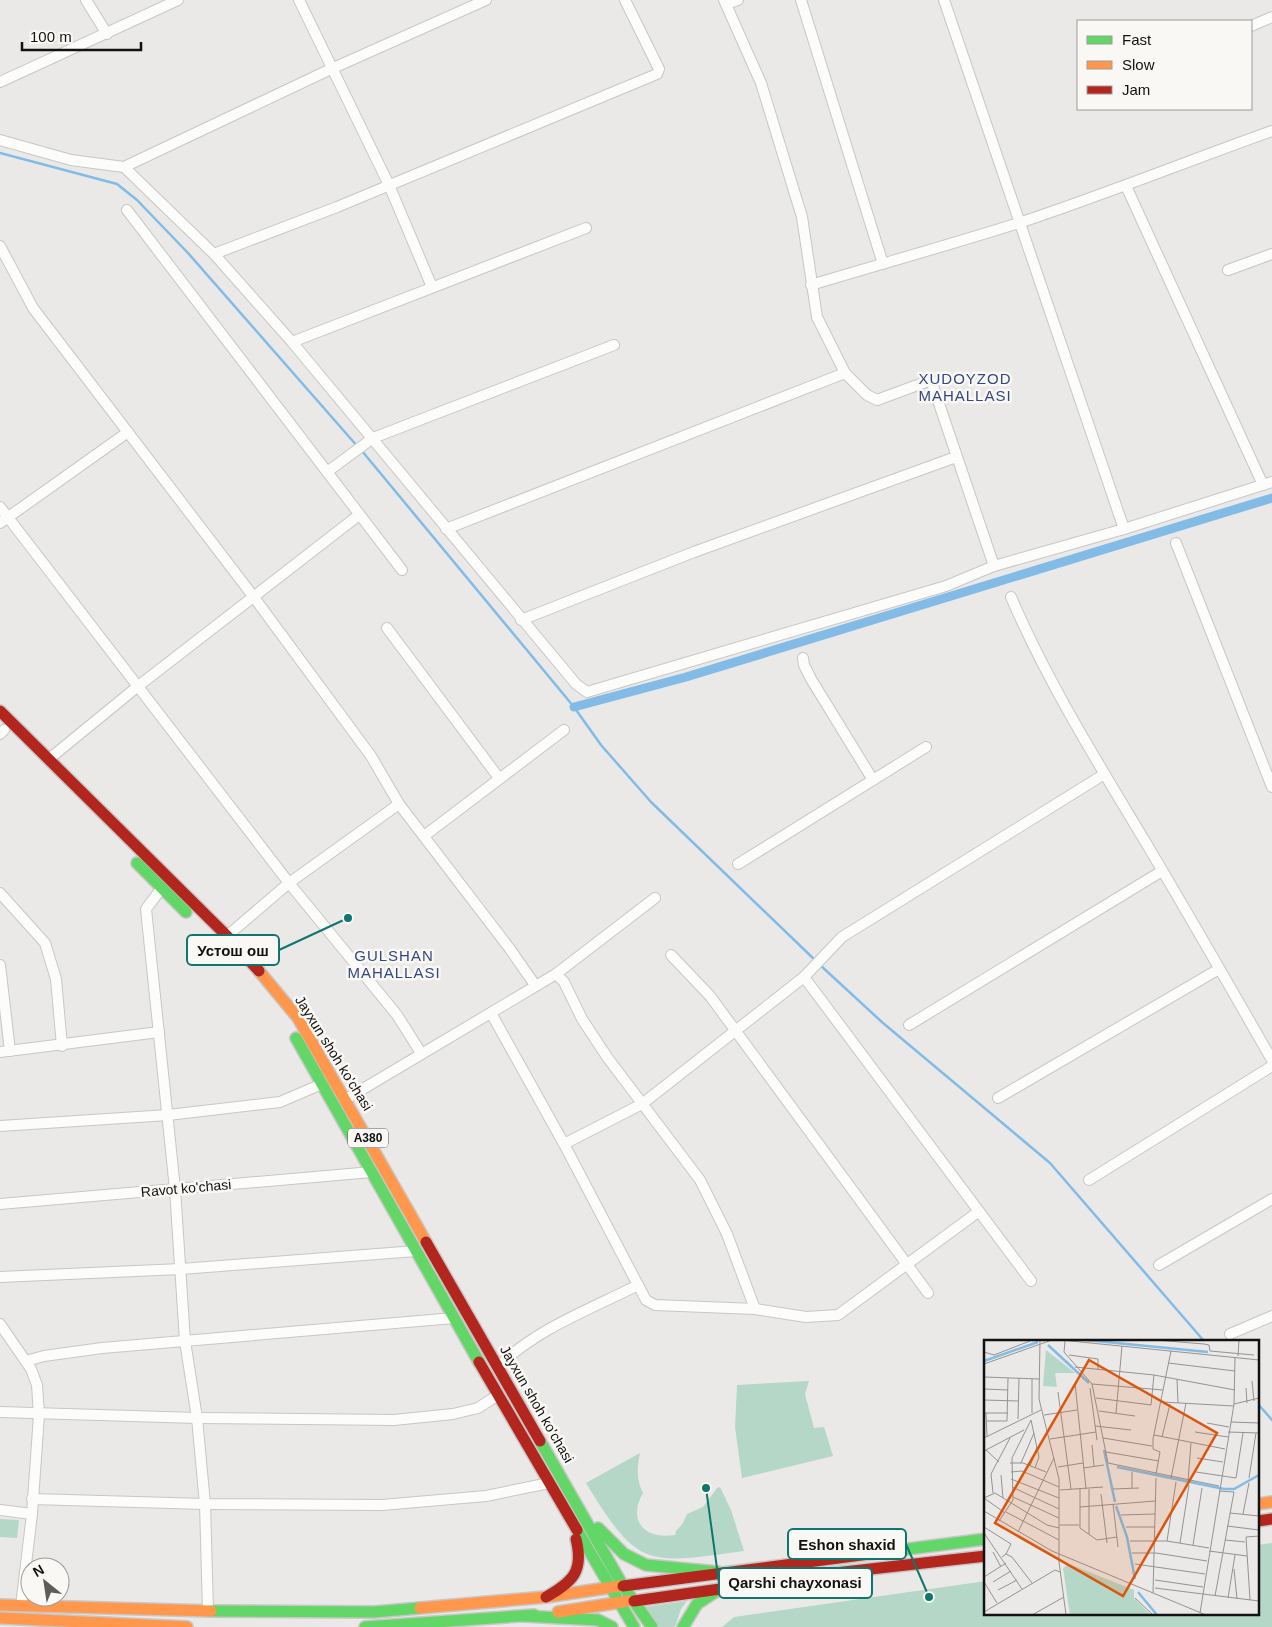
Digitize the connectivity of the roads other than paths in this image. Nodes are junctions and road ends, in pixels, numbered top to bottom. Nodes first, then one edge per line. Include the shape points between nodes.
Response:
1 (86, 0) edge
2 (178, 0) edge
3 (299, 0) edge
4 (486, 0) edge
5 (625, 0) edge
6 (738, 0) edge
7 (801, 0) edge
8 (944, 0) edge
9 (725, 2) edge
10 (1272, 17) edge
11 (1252, 26) edge
12 (107, 34) junction
13 (331, 69) junction
14 (0, 82) edge
15 (1272, 131) edge
16 (0, 140) edge
17 (124, 167) junction
18 (389, 185) junction
19 (1126, 186) junction
20 (127, 210) dead end
21 (1021, 222) junction
22 (586, 228) dead end
23 (0, 246) edge
24 (214, 254) junction
25 (1272, 254) edge
26 (883, 264) junction
27 (1228, 270) dead end
28 (811, 285) junction
29 (432, 287) junction
30 (292, 342) junction
31 (614, 345) dead end
32 (845, 373) junction
33 (128, 432) junction
34 (370, 440) junction
35 (956, 457) junction
36 (326, 472) junction
37 (1268, 483) edge
38 (0, 507) edge
39 (359, 515) junction
40 (4, 520) edge
41 (446, 529) junction
42 (1124, 529) junction
43 (1176, 543) dead end
44 (994, 566) junction
45 (402, 570) dead end
46 (253, 596) junction
47 (1011, 597) dead end
48 (521, 620) junction
49 (387, 628) dead end
50 (803, 658) dead end
51 (137, 687) junction
52 (0, 711) edge
53 (1, 730) edge
54 (564, 730) dead end
55 (926, 747) dead end
56 (49, 760) junction
57 (1103, 775) junction
58 (499, 778) junction
59 (873, 780) junction
60 (1272, 787) edge
61 (399, 804) junction
62 (424, 836) junction
63 (738, 864) dead end
64 (1162, 871) junction
65 (289, 883) junction
66 (161, 888) junction
67 (0, 892) edge
68 (655, 898) dead end
69 (227, 936) junction
70 (671, 955) dead end
71 (0, 965) edge
72 (1219, 969) junction
73 (556, 974) junction
74 (804, 977) junction
75 (535, 985) junction
76 (491, 1013) junction
77 (909, 1025) dead end
78 (736, 1031) junction
79 (159, 1032) junction
80 (62, 1046) junction
81 (5, 1052) edge
82 (421, 1053) junction
83 (1272, 1060) edge
84 (1272, 1066) edge
85 (322, 1084) junction
86 (998, 1098) dead end
87 (346, 1099) junction
88 (642, 1104) junction
89 (168, 1115) junction
90 (0, 1126) edge
91 (564, 1144) junction
92 (372, 1172) junction
93 (1089, 1180) dead end
94 (175, 1189) junction
95 (1272, 1199) edge
96 (0, 1204) edge
97 (978, 1212) junction
98 (416, 1251) junction
99 (907, 1263) junction
100 (1159, 1265) dead end
101 (181, 1269) junction
102 (0, 1277) edge
103 (1030, 1281) dead end
104 (638, 1285) junction
105 (928, 1294) dead end
106 (755, 1309) junction
107 (1272, 1316) edge
108 (454, 1318) junction
109 (0, 1324) edge
110 (1230, 1334) dead end
111 (185, 1341) junction
112 (26, 1361) junction
113 (499, 1366) junction
114 (498, 1395) junction
115 (0, 1412) edge
116 (39, 1415) junction
117 (197, 1418) junction
118 (549, 1483) junction
119 (32, 1499) junction
120 (204, 1504) junction
121 (0, 1510) edge
122 (581, 1511) junction
123 (32, 1514) junction
124 (569, 1517) junction
125 (984, 1539) edge
126 (984, 1556) edge
127 (27, 1557) edge
128 (718, 1572) junction
129 (623, 1586) junction
130 (609, 1587) junction
131 (720, 1589) junction
132 (546, 1597) junction
133 (634, 1600) junction
134 (620, 1603) junction
135 (0, 1605) edge
136 (20, 1606) edge
137 (58, 1607) edge
138 (208, 1611) junction
139 (524, 1616) junction
140 (0, 1618) edge
141 (188, 1627) edge
142 (365, 1627) edge
143 (612, 1627) edge
144 (634, 1627) edge
145 (652, 1627) edge
146 (683, 1627) edge

1 - 12 street
2 - 12 street
3 - 13 street
4 - 13 street
5 - 18 street via 659,69 657,74
6 - 9 street
7 - 26 street
8 - 21 street
9 - 28 street via 761,83 802,217
10 - 11 street
12 - 14 street
13 - 17 street
13 - 18 street
15 - 19 street
16 - 17 street via 71,160
17 - 24 street
18 - 24 street
18 - 29 street
19 - 21 street
19 - 37 street
20 - 36 street
21 - 26 street
21 - 42 street
22 - 29 street
23 - 33 street via 32,308
24 - 30 street
25 - 27 street
26 - 28 street
28 - 32 street via 817,317
29 - 30 street
30 - 34 street
31 - 34 street
32 - 35 street via 867,395 878,400 931,380
32 - 41 street
33 - 40 street
33 - 46 street
34 - 36 street
34 - 41 street
35 - 44 street
35 - 48 street via 694,552
36 - 39 street
37 - 42 street
38 - 40 street
39 - 45 street
39 - 46 street
40 - 51 street
41 - 48 street
42 - 44 street
43 - 60 street
44 - 48 street via 946,586 587,692 576,684
46 - 51 street
46 - 61 street via 371,756
47 - 57 street via 1029,639
49 - 58 street
50 - 59 street via 811,679
51 - 56 street
51 - 65 street
52 - 56 main road, Jayxun shoh ko'chasi / A380
53 - 66 main road, Jayxun shoh ko'chasi / A380
54 - 58 street
55 - 59 street
56 - 69 main road, Jayxun shoh ko'chasi / A380
57 - 64 street
57 - 74 street via 842,937
58 - 62 street
59 - 63 street
61 - 62 street
61 - 65 street
62 - 75 street
64 - 72 street
64 - 77 street
65 - 69 street
65 - 82 street via 397,1015
66 - 79 street via 146,909
66 - 85 main road, Jayxun shoh ko'chasi / A380 via 263,991 289,1025
67 - 80 street via 45,943 56,979
68 - 73 street
69 - 87 main road, Jayxun shoh ko'chasi / A380 via 298,1018
70 - 78 street via 710,996
71 - 81 street
72 - 83 street
72 - 86 street
73 - 75 street
73 - 88 street via 564,982 582,1019 607,1057
74 - 78 street
74 - 97 street
75 - 76 street
76 - 82 street
76 - 91 street
78 - 88 street
78 - 99 street
79 - 80 street
79 - 89 street
80 - 81 street
82 - 87 street
84 - 93 street
85 - 89 street via 280,1102
85 - 92 main road, Jayxun shoh ko'chasi / A380
87 - 113 main road, Jayxun shoh ko'chasi / A380
88 - 91 street
88 - 106 street via 700,1180 727,1234
89 - 90 street
89 - 94 street
91 - 104 street
92 - 94 street, Ravot ko'chasi
92 - 98 main road, Jayxun shoh ko'chasi / A380
94 - 96 street, Ravot ko'chasi
94 - 101 street
95 - 100 street
97 - 99 street
97 - 103 street
98 - 101 street
98 - 108 main road, Jayxun shoh ko'chasi / A380
99 - 105 street
99 - 106 street via 838,1315 806,1317
101 - 102 street
101 - 111 street
104 - 106 street via 646,1300 655,1305
104 - 113 street via 534,1338
107 - 110 street
108 - 111 street
108 - 114 main road, Jayxun shoh ko'chasi / A380
109 - 112 street
111 - 112 street via 102,1348
111 - 117 street
112 - 116 street via 37,1385
113 - 122 main road, Jayxun shoh ko'chasi / A380
114 - 117 street via 478,1408 394,1420
114 - 118 main road, Jayxun shoh ko'chasi / A380
115 - 116 street
116 - 117 street
116 - 119 street
117 - 120 street
118 - 120 street via 486,1496 382,1505
118 - 124 main road, Jayxun shoh ko'chasi / A380
119 - 120 street
119 - 123 street
120 - 138 street
121 - 123 street
122 - 128 main road via 624,1554 646,1565
122 - 129 main road, Jayxun shoh ko'chasi / A380
123 - 127 street
124 - 130 main road, Jayxun shoh ko'chasi / A380
124 - 132 main road via 580,1562 567,1586
125 - 128 main road
126 - 131 main road
128 - 129 main road
129 - 130 main road
129 - 133 main road, Jayxun shoh ko'chasi / A380
130 - 132 main road
130 - 134 main road, Jayxun shoh ko'chasi / A380
131 - 133 main road
131 - 146 main road via 701,1600 687,1614
132 - 138 main road via 374,1612
133 - 134 main road
133 - 145 main road, Jayxun shoh ko'chasi / A380
134 - 139 main road
134 - 144 main road, Jayxun shoh ko'chasi / A380
135 - 136 main road
137 - 138 main road
139 - 142 main road
139 - 143 main road via 598,1620
140 - 141 main road

